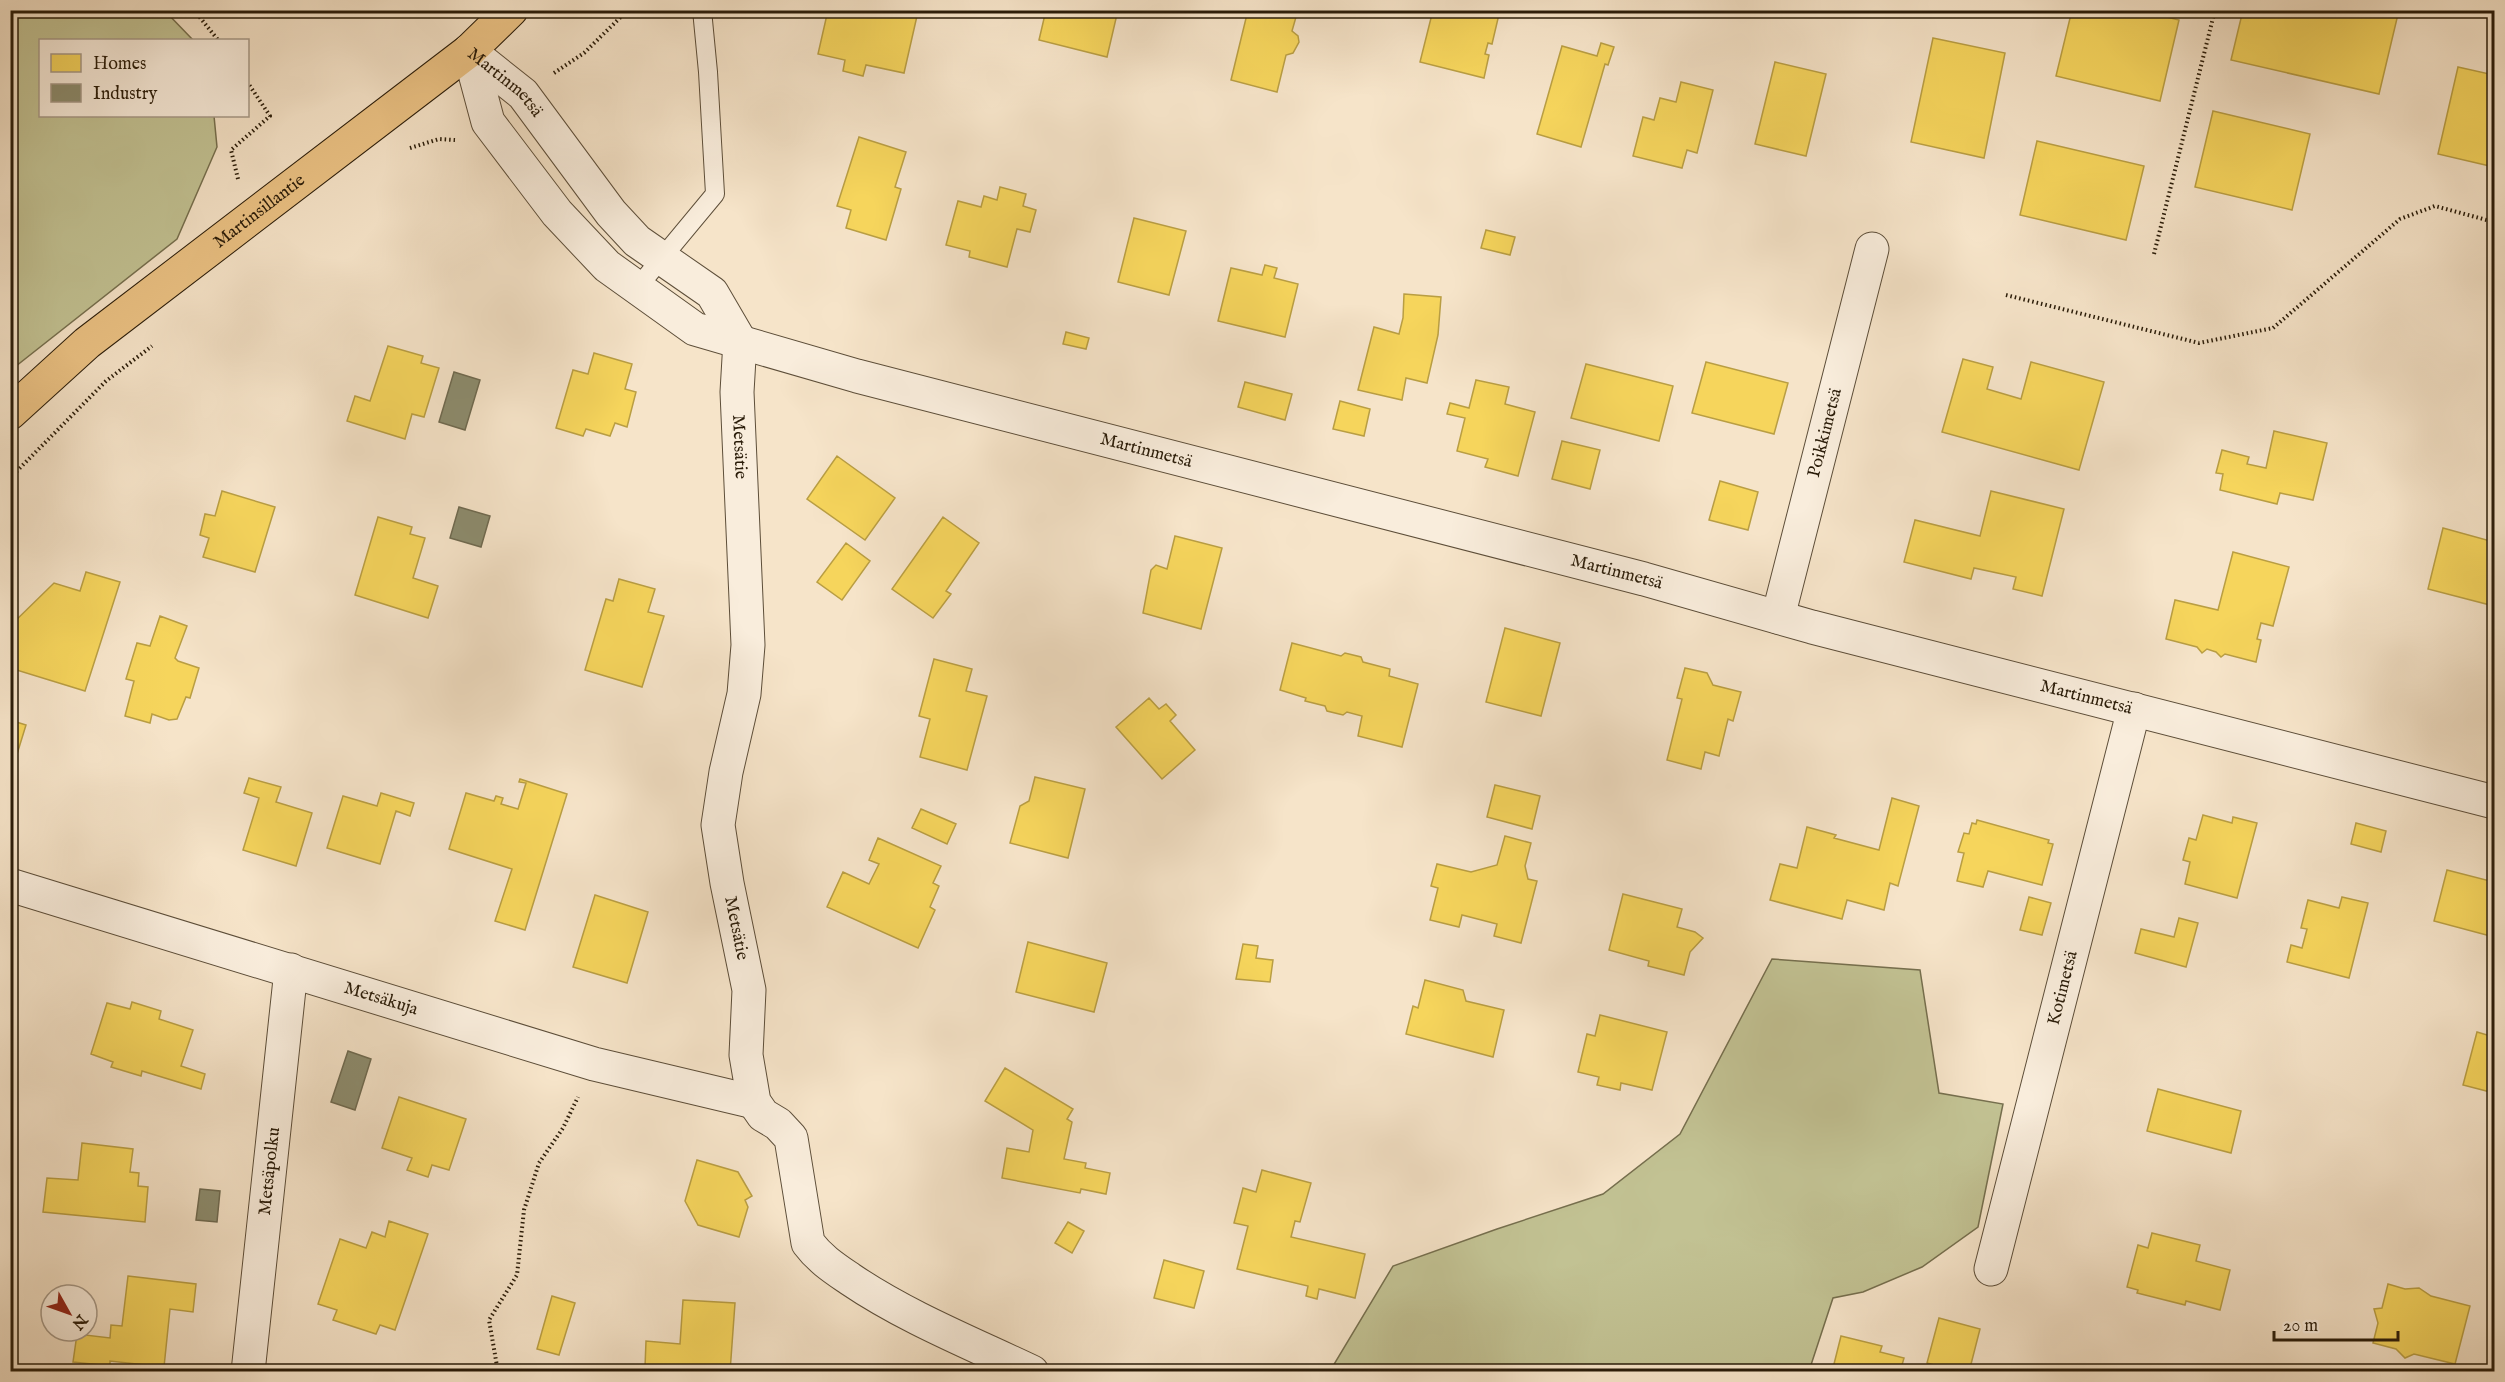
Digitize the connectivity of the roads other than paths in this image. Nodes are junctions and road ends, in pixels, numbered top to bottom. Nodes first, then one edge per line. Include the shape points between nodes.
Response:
1 (511, 10) edge
2 (702, 10) edge
3 (470, 51) junction
4 (1872, 249) dead end
5 (661, 258) junction
6 (638, 288) junction
7 (740, 341) junction
8 (10, 413) edge
9 (1778, 617) junction
10 (2134, 709) junction
11 (2494, 802) edge
12 (10, 885) edge
13 (291, 970) junction
14 (754, 1102) junction
15 (1990, 1269) dead end
16 (248, 1371) edge
17 (1032, 1371) edge

1 - 3 main road, Martinsillantie
2 - 5 lane via 715,194
3 - 5 street, Martinmetsä via 523,94 610,213 637,241
3 - 6 street, Martinmetsä via 488,122 557,213 607,266
3 - 8 main road, Martinsillantie via 87,343
4 - 9 street, Poikkimetsä
5 - 6 lane
5 - 7 street, Martinmetsä via 712,292
6 - 7 street, Martinmetsä via 694,328
7 - 9 street, Martinmetsä via 857,376
7 - 14 street, Metsätie via 737,392 748,645 744,694 718,825 749,990 746,1055
9 - 10 street, Martinmetsä
10 - 11 street, Martinmetsä
10 - 15 street, Kotimetsä
12 - 13 street, Metsäkuja
13 - 14 street, Metsäkuja via 594,1064
13 - 16 street, Metsäpolku
14 - 17 street via 763,1115 791,1138 808,1244 818,1257 900,1309

